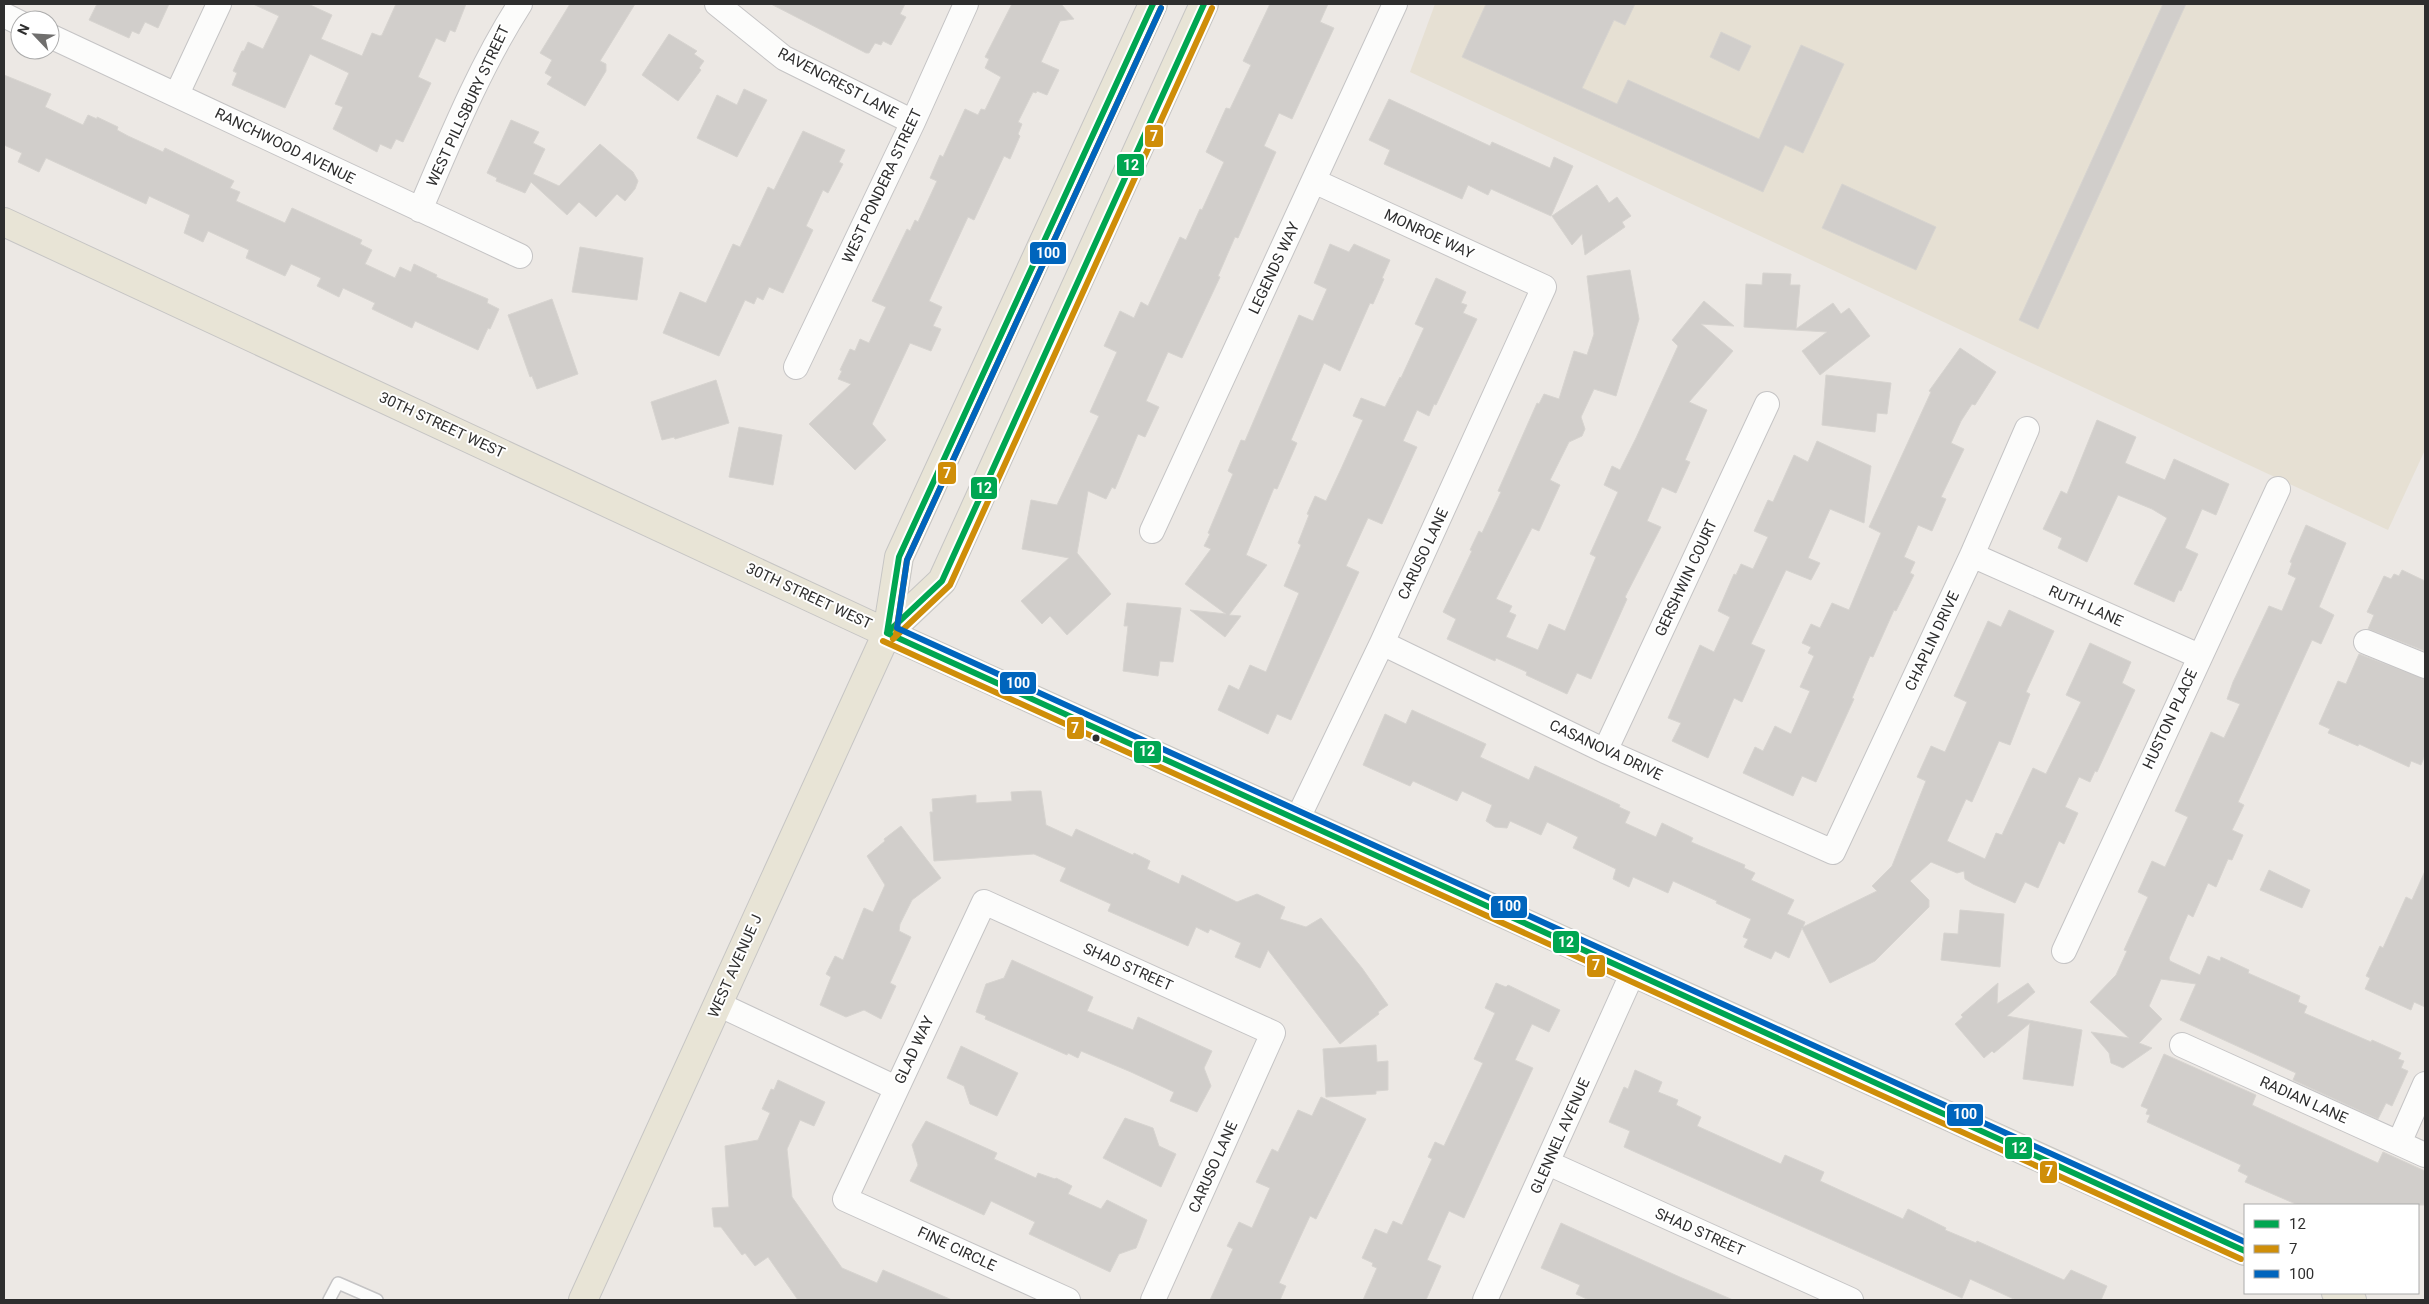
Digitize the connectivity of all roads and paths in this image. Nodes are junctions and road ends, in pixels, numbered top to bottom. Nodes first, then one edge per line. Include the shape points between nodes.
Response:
1 (219, 4) edge
2 (520, 4) edge
3 (717, 4) edge
4 (966, 4) edge
5 (1153, 4) edge
6 (1204, 4) edge
7 (1395, 4) edge
8 (60, 41) edge
9 (177, 94) junction
10 (913, 122) junction
11 (1314, 181) junction
12 (420, 210) junction
13 (4, 222) edge
14 (520, 256) dead end
15 (1544, 287) joint
16 (796, 367) dead end
17 (1767, 404) dead end
18 (2027, 428) dead end
19 (2278, 489) dead end
20 (1152, 531) dead end
21 (1972, 555) junction
22 (887, 633) junction
23 (2366, 642) dead end
24 (1382, 643) junction
25 (2199, 656) junction
26 (2425, 666) edge
27 (1605, 751) junction
28 (1297, 820) junction
29 (1833, 852) joint
30 (984, 902) joint
31 (2064, 951) dead end
32 (1633, 972) junction
33 (718, 1004) junction
34 (1273, 1033) joint
35 (2182, 1045) dead end
36 (2425, 1084) edge
37 (896, 1088) junction
38 (2398, 1143) junction
39 (2425, 1155) edge
40 (1548, 1163) junction
41 (845, 1198) joint
42 (2244, 1252) edge
43 (2338, 1294) edge
44 (329, 1300) edge
45 (377, 1300) edge
46 (583, 1300) edge
47 (1068, 1300) edge
48 (1153, 1300) edge
49 (1485, 1300) edge
50 (1852, 1300) edge
51 (2352, 1300) edge

1 - 9 street
2 - 12 street, WEST PILLSBURY STREET via 455,128
3 - 10 street, RAVENCREST LANE via 784,58
4 - 10 street, WEST PONDERA STREET
5 - 22 main road, WEST AVENUE J via 899,557
6 - 22 main road, WEST AVENUE J via 942,582
7 - 11 street, LEGENDS WAY
8 - 9 street, RANCHWOOD AVENUE
9 - 12 street, RANCHWOOD AVENUE
10 - 16 street, WEST PONDERA STREET
11 - 15 street, MONROE WAY
11 - 20 street, LEGENDS WAY
12 - 14 street, RANCHWOOD AVENUE
13 - 22 main road, 30TH STREET WEST
15 - 24 street, CARUSO LANE
17 - 27 street, GERSHWIN COURT
18 - 21 street, CHAPLIN DRIVE
19 - 25 street, HUSTON PLACE
21 - 25 street, RUTH LANE
21 - 29 street, CHAPLIN DRIVE
22 - 28 main road, 30TH STREET WEST
22 - 33 main road, WEST AVENUE J
23 - 26 street
24 - 27 street, CASANOVA DRIVE
24 - 28 street, CARUSO LANE
25 - 31 street, HUSTON PLACE
27 - 29 street, CASANOVA DRIVE
28 - 32 main road, 30TH STREET WEST
30 - 34 street, SHAD STREET
30 - 37 street, GLAD WAY
32 - 40 street, GLENNEL AVENUE
32 - 42 main road, 30TH STREET WEST
33 - 37 street
33 - 46 main road, WEST AVENUE J
34 - 48 street, CARUSO LANE
35 - 38 street, RADIAN LANE
36 - 38 street
37 - 41 street, GLAD WAY
38 - 39 street, RADIAN LANE
40 - 49 street, GLENNEL AVENUE
40 - 50 street, SHAD STREET
41 - 47 street, FINE CIRCLE
43 - 51 main road
44 - 45 lane via 338,1283

